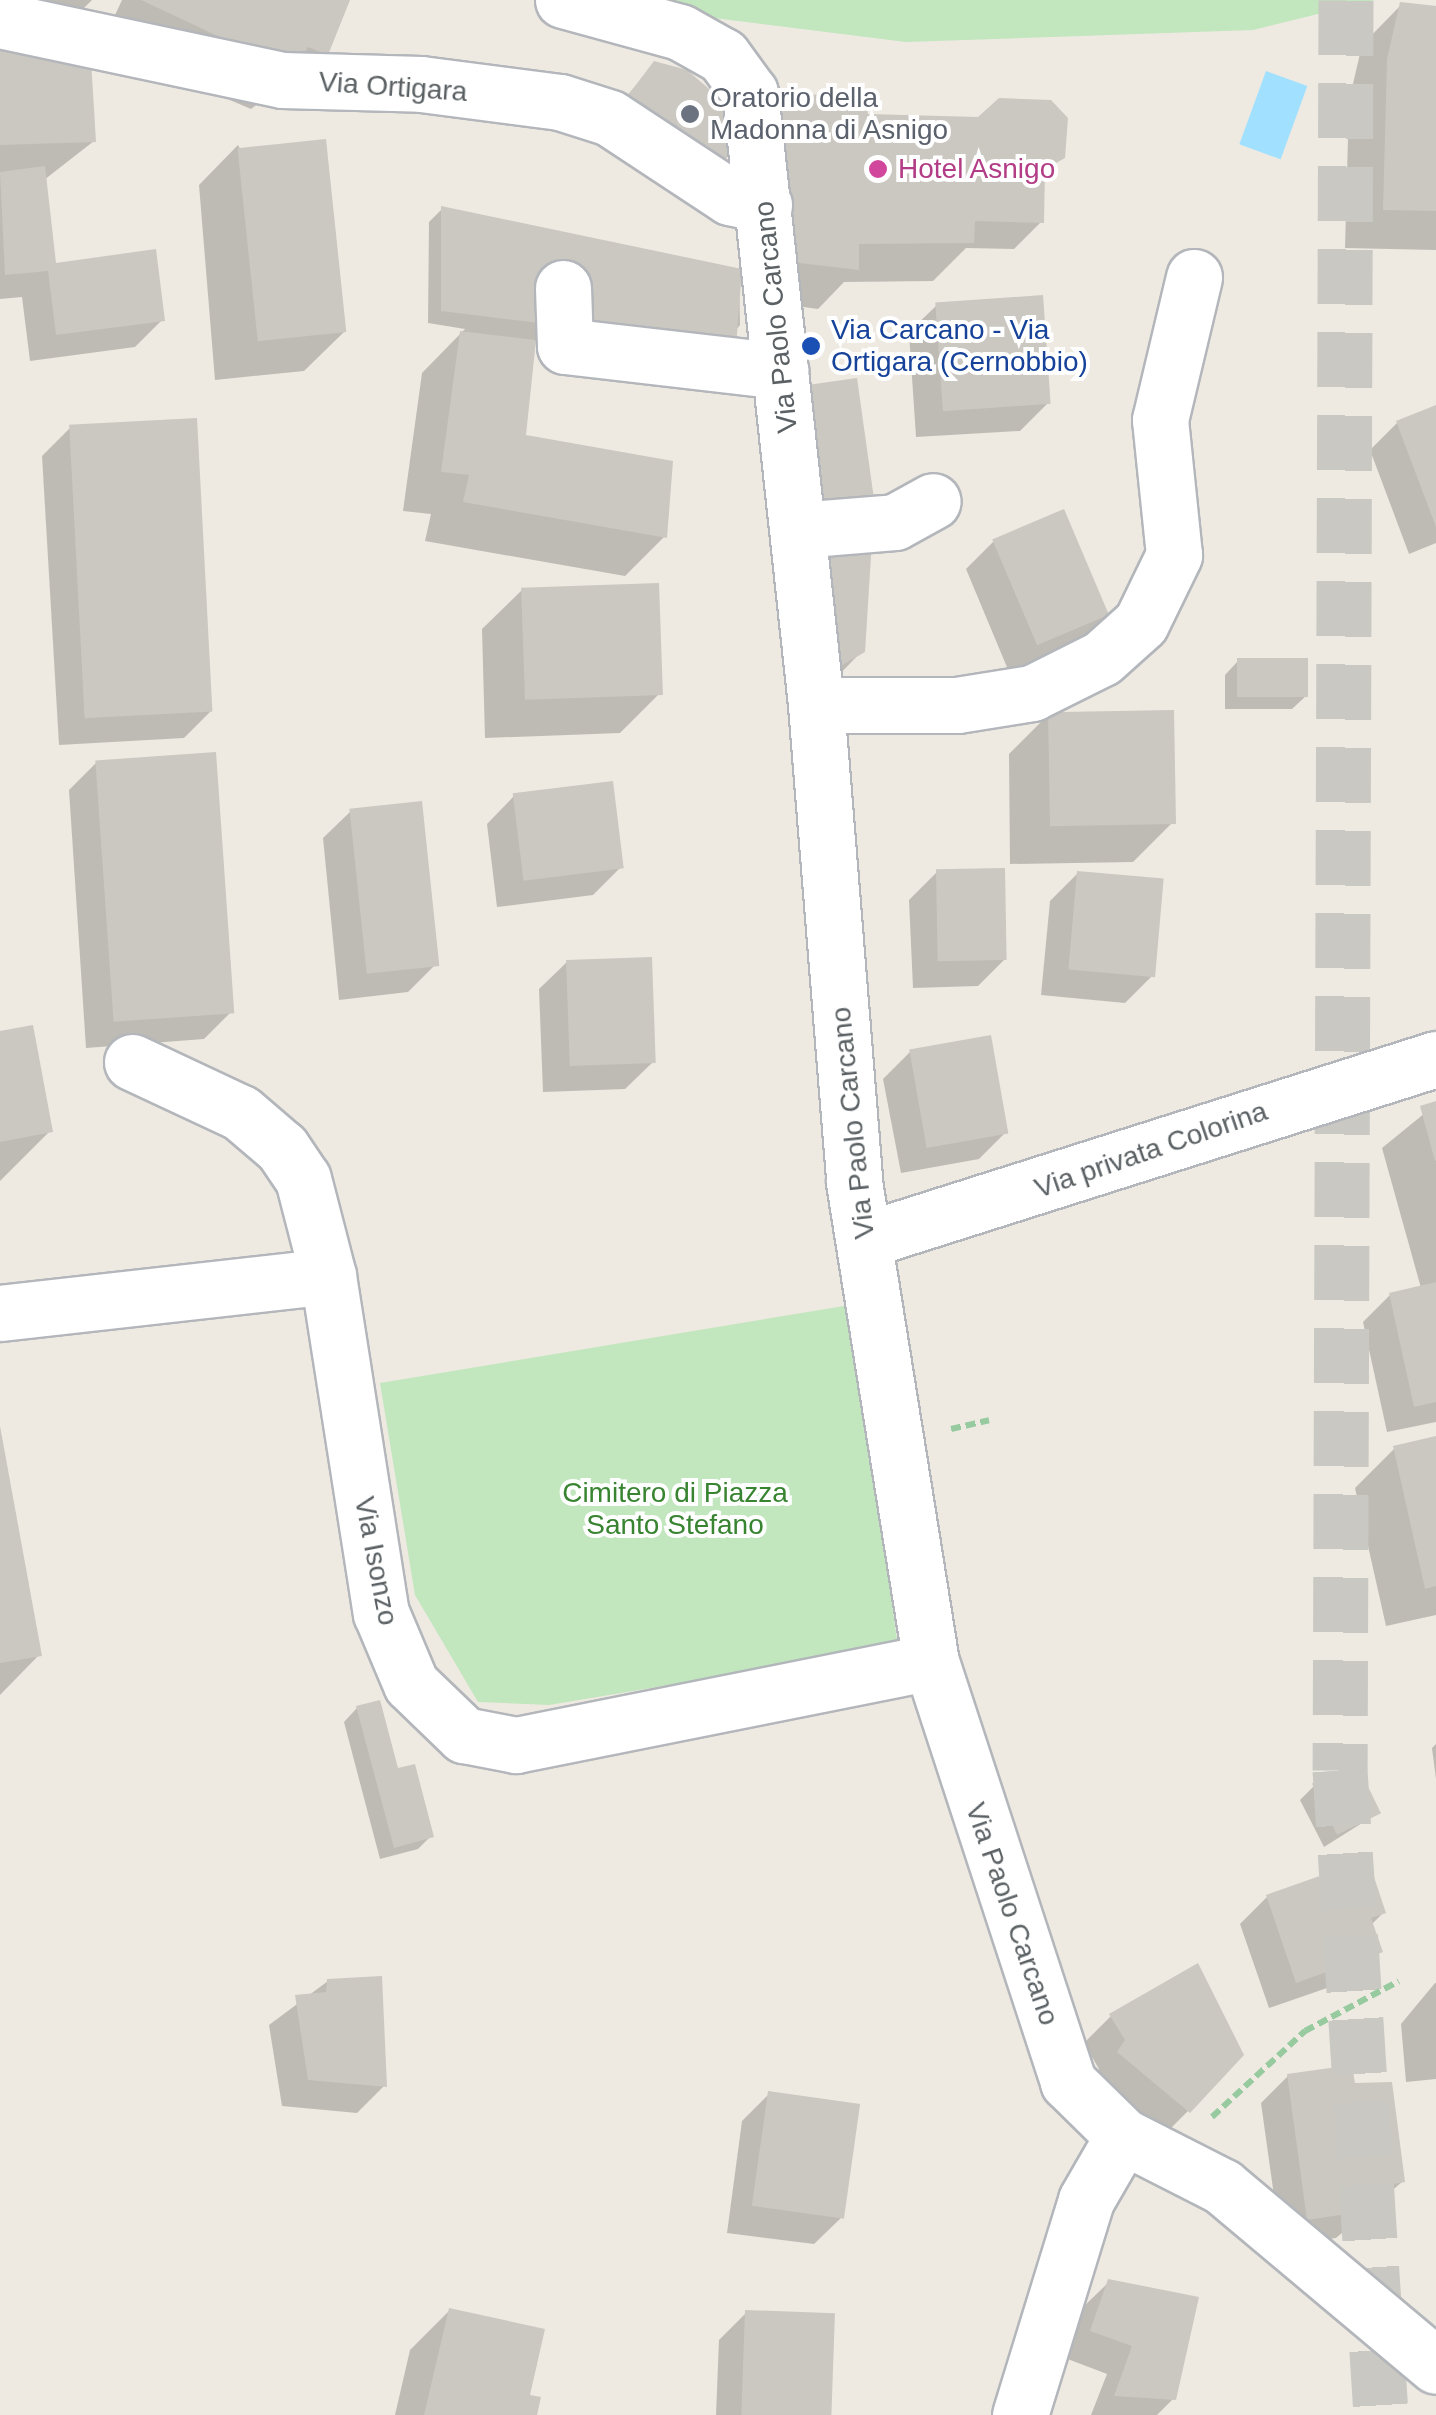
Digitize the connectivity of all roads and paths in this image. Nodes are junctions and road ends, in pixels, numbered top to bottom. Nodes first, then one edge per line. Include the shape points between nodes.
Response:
1 (563, 0) edge
2 (0, 20) edge
3 (764, 205) junction
4 (1194, 277) dead end
5 (564, 288) dead end
6 (782, 371) junction
7 (933, 501) dead end
8 (798, 530) junction
9 (816, 705) junction
10 (1436, 1059) edge
11 (132, 1062) dead end
12 (865, 1240) junction
13 (328, 1276) junction
14 (0, 1313) edge
15 (931, 1662) junction
16 (1398, 1981) dead end
17 (1145, 2148) junction
18 (1436, 2366) edge
19 (1020, 2415) edge

1 - 3 street, Via Paolo Carcano via 680,32 734,70 750,93
2 - 3 street, Via Ortigara via 282,80 422,84 560,102 610,118 730,197
3 - 6 street, Via Paolo Carcano
4 - 9 street via 1160,420 1174,555 1141,622 1102,658 1032,693 957,704
5 - 6 street via 565,346
6 - 8 street, Via Paolo Carcano
7 - 8 street via 896,522
8 - 9 street, Via Paolo Carcano
9 - 12 street, Via Paolo Carcano
10 - 12 street, Via privata Colorina
11 - 13 street, Via Isonzo via 240,1113 282,1148 303,1179
12 - 15 street, Via Paolo Carcano
13 - 14 street
13 - 15 street, Via Isonzo via 382,1613 411,1684 464,1735 516,1745
15 - 17 street, Via Paolo Carcano via 1068,2082
16 - 17 path via 1306,2031
17 - 18 street, Via Paolo Carcano via 1223,2187
17 - 19 street via 1086,2200

